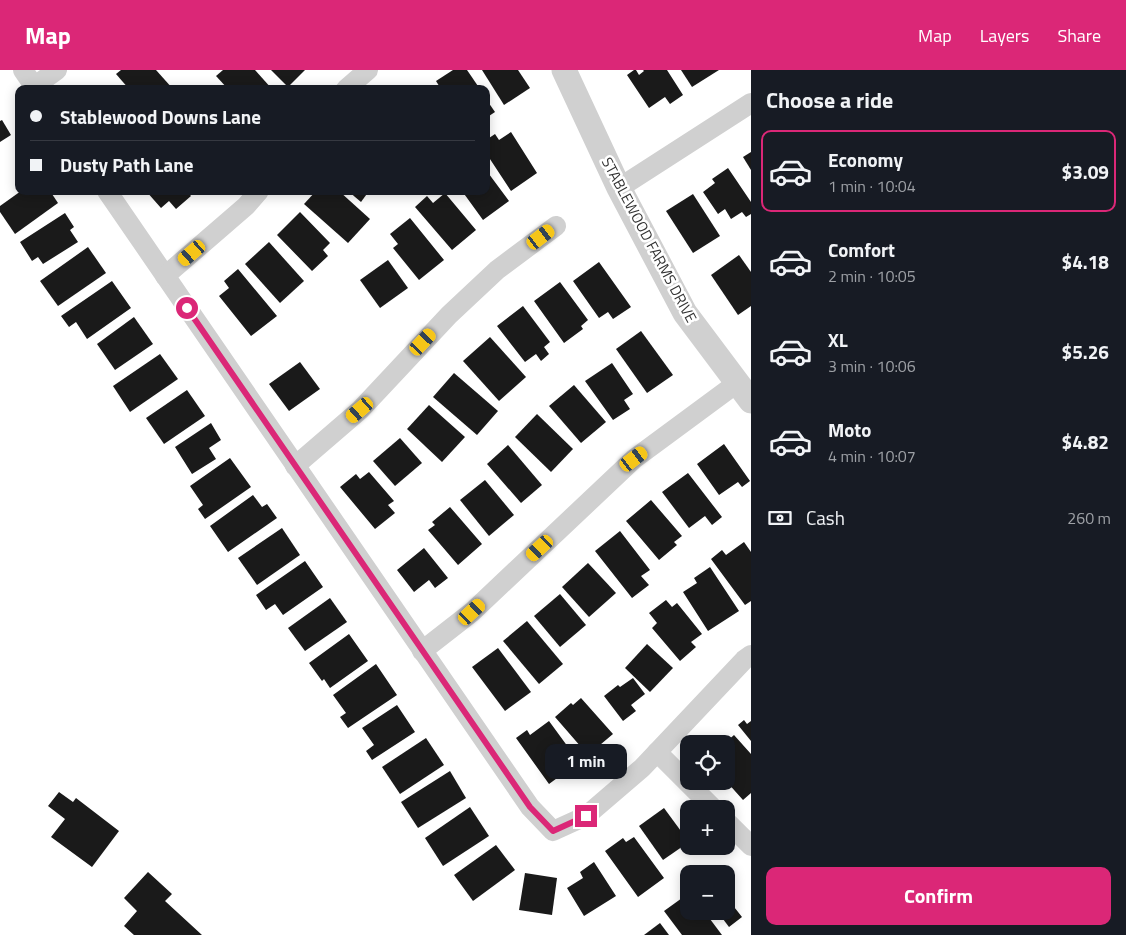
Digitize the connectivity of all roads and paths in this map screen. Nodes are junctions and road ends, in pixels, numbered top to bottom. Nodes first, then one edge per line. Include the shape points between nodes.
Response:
1 (58, 70) edge
2 (368, 70) edge
3 (564, 70) edge
4 (31, 82) edge
5 (351, 85) edge
6 (751, 103) edge
7 (619, 188) junction
8 (110, 195) edge
9 (255, 195) edge
10 (556, 226) dead end
11 (165, 276) junction
12 (744, 392) edge
13 (295, 466) junction
14 (422, 651) junction
15 (751, 655) edge
16 (657, 752) junction
17 (705, 800) edge
18 (735, 830) edge
19 (751, 846) edge

1 - 4 street
2 - 5 street
3 - 7 street, STABLEWOOD FARMS DRIVE
6 - 7 street
7 - 12 street, STABLEWOOD FARMS DRIVE via 685,312
8 - 11 street
9 - 11 street
10 - 13 street via 497,270 448,315 360,410
11 - 13 street
12 - 14 street via 634,459 472,612
13 - 14 street
14 - 16 street via 530,807 553,831 586,816
15 - 16 street
16 - 17 street
18 - 19 street

